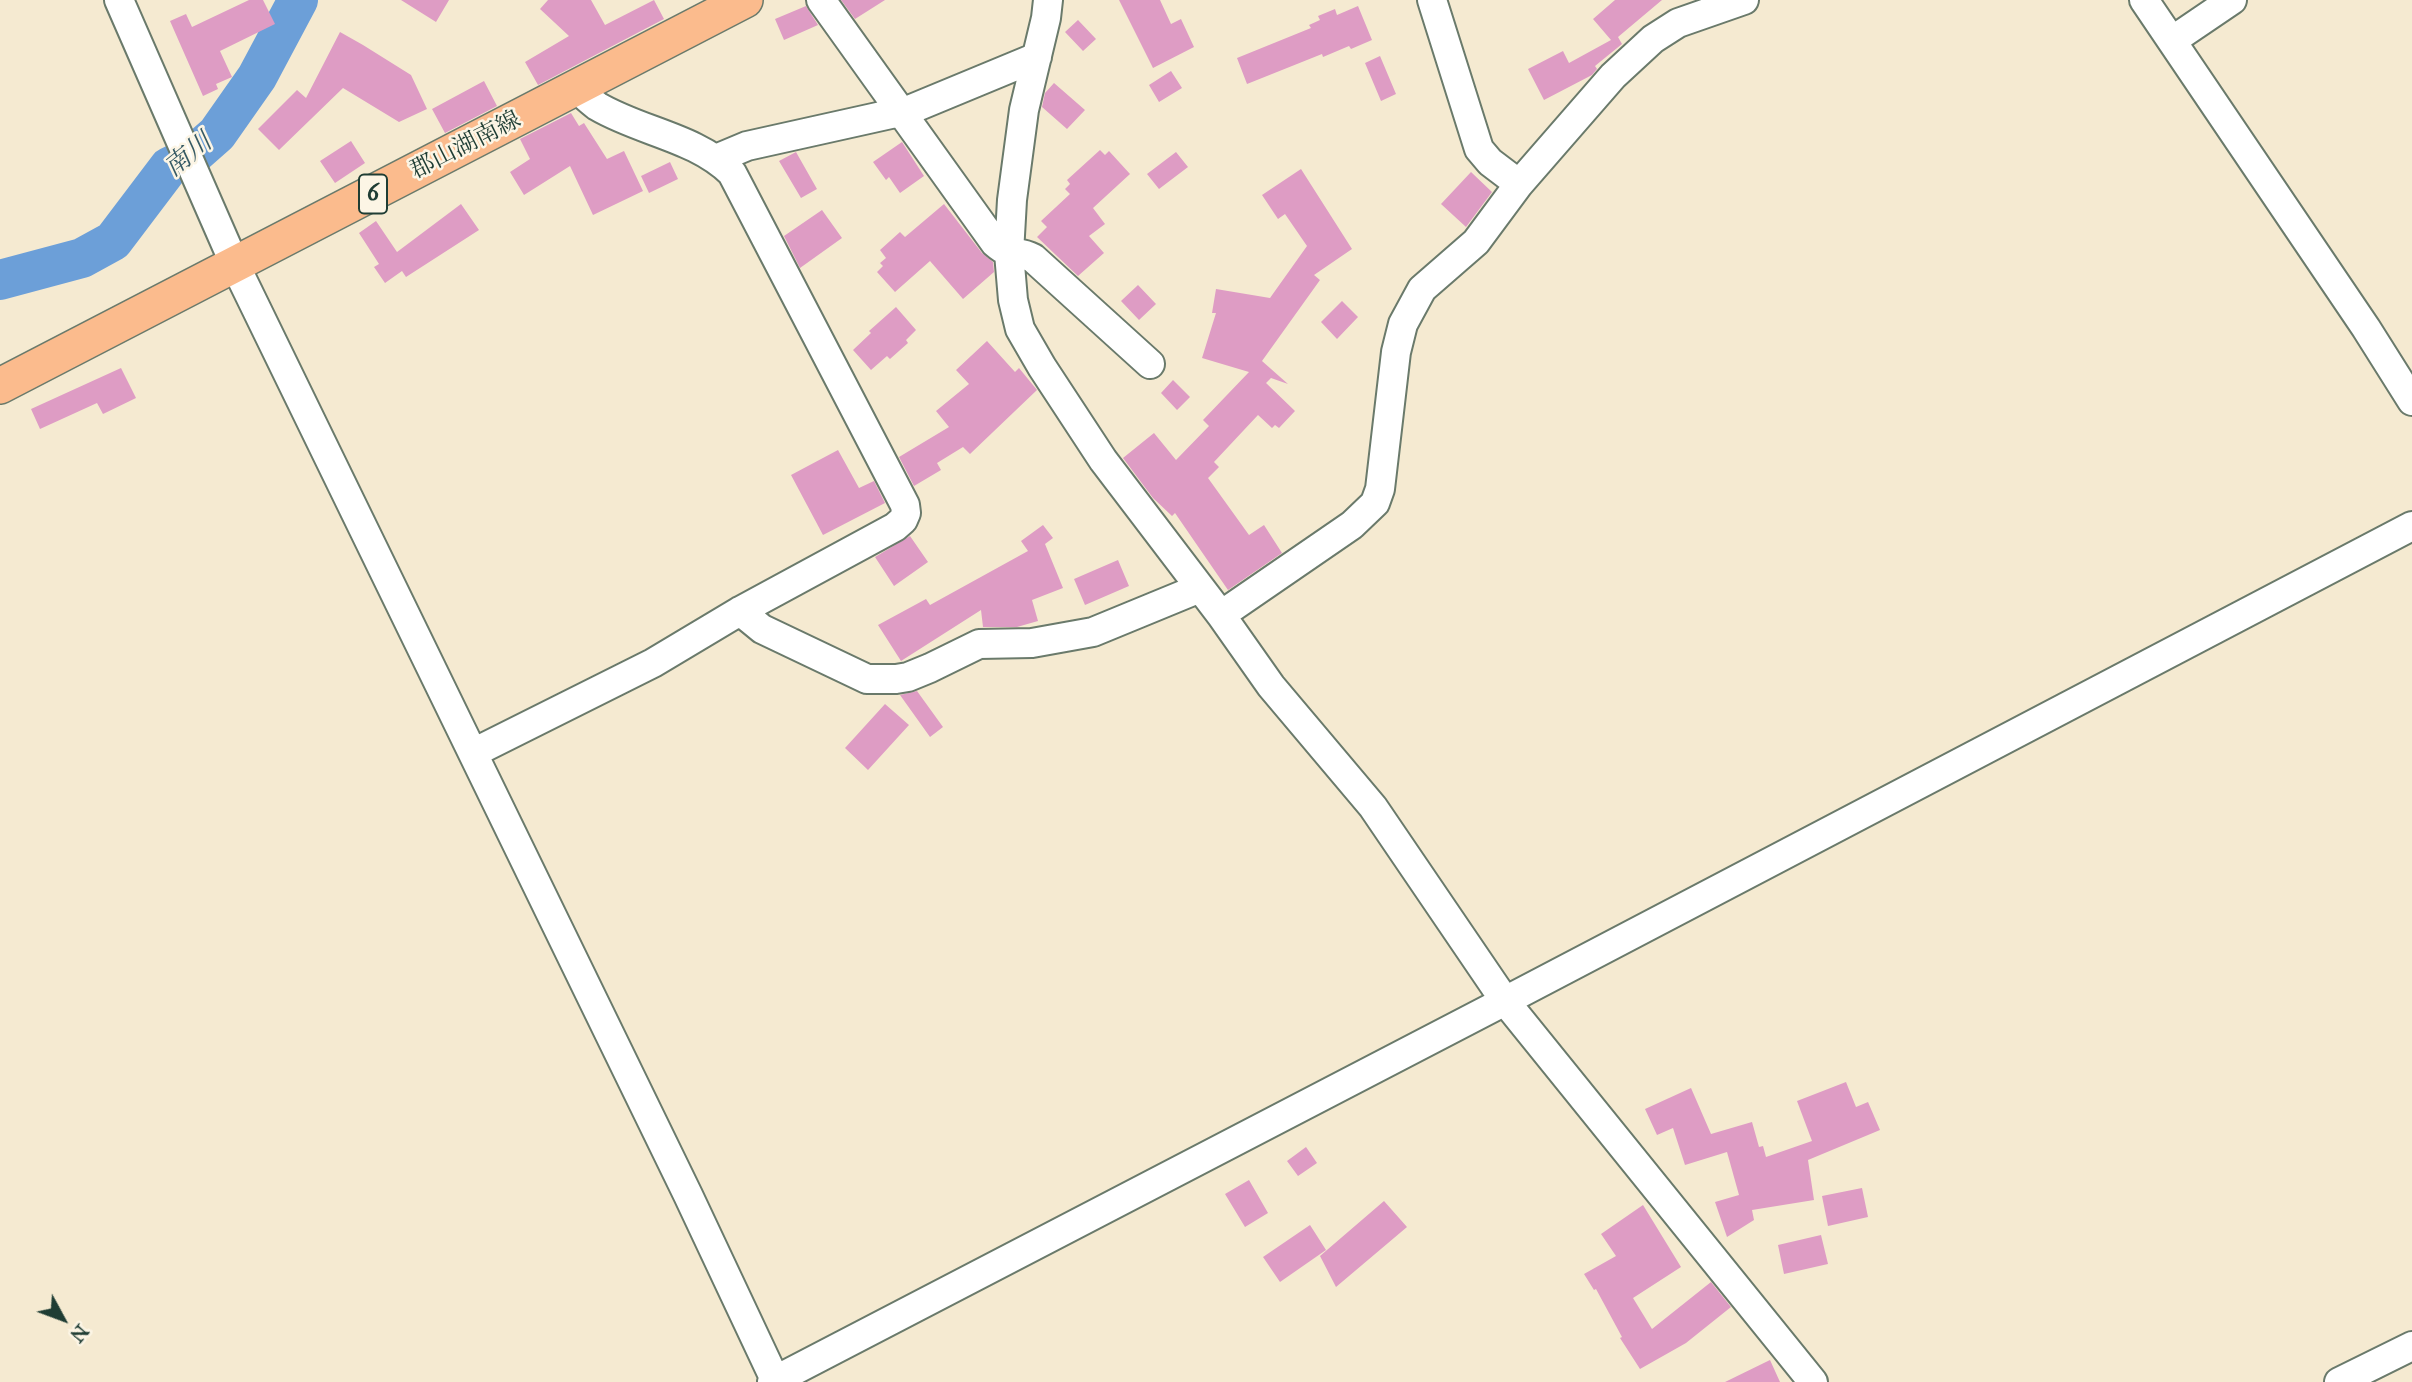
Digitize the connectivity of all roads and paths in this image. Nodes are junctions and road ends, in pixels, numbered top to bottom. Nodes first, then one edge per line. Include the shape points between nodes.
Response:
1 (119, 0) edge
2 (745, 0) edge
3 (821, 0) edge
4 (1048, 0) edge
5 (1432, 0) edge
6 (1744, 0) edge
7 (2144, 0) edge
8 (2232, 0) edge
9 (2173, 40) junction
10 (1037, 57) junction
11 (576, 88) junction
12 (901, 112) junction
13 (716, 159) junction
14 (1519, 184) junction
15 (1009, 253) junction
16 (235, 265) junction
17 (1150, 364) dead end
18 (0, 386) edge
19 (2412, 401) edge
20 (2412, 526) edge
21 (1200, 589) junction
22 (740, 611) junction
23 (1221, 615) junction
24 (473, 753) junction
25 (1505, 1001) junction
26 (2412, 1346) edge
27 (774, 1381) edge
28 (1813, 1382) edge
29 (2339, 1382) edge

1 - 16 street
2 - 11 main road, 郡山湖南線 / 6
3 - 12 street
4 - 10 street
5 - 14 street via 1479,149
6 - 14 street via 1678,23 1653,39 1613,76
7 - 9 street
8 - 9 street
9 - 19 street
10 - 12 street
10 - 15 street via 1024,110
11 - 13 street via 596,105
11 - 16 main road, 郡山湖南線 / 6
12 - 13 street via 747,146
12 - 15 street via 995,243
13 - 22 street via 732,173 906,513 895,527
14 - 23 street via 1476,242 1422,289 1403,324 1375,503 1352,525
15 - 17 street via 1033,258
15 - 21 street via 1020,329 1104,460
16 - 18 main road, 郡山湖南線 / 6
16 - 24 street
20 - 25 street
21 - 22 street via 1093,632 1032,643 979,644 896,679 867,680 762,629
21 - 23 street
22 - 24 street via 653,663
23 - 25 street via 1271,686 1373,807
24 - 27 street
25 - 27 street
25 - 28 street
26 - 29 street

